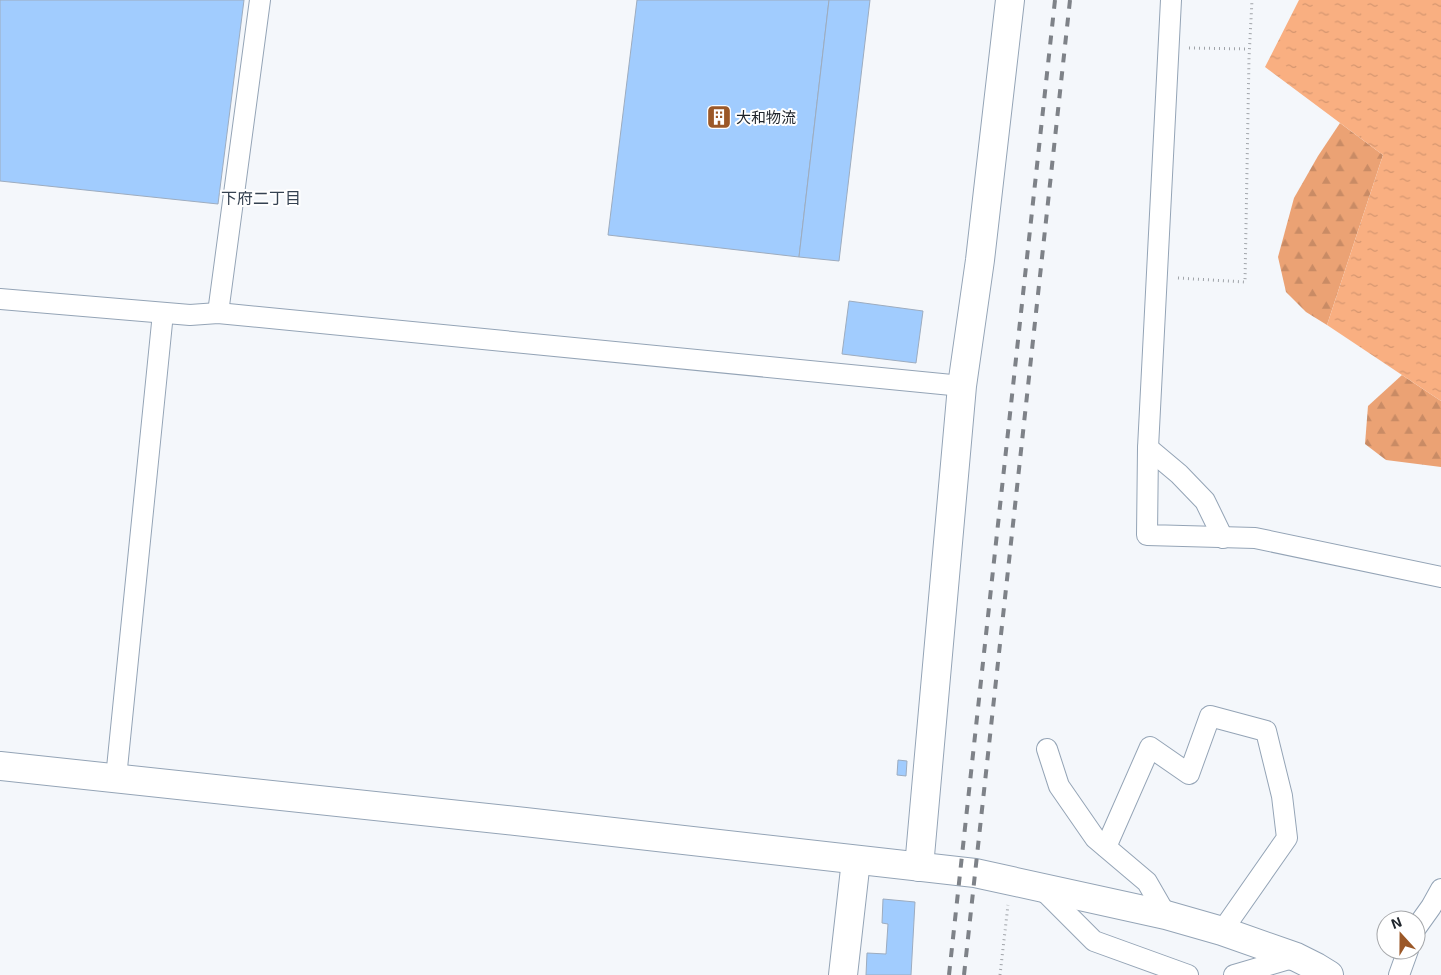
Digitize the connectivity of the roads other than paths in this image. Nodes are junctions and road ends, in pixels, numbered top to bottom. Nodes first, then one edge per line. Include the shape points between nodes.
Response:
1 (260, 0) edge
2 (1010, 0) edge
3 (1171, 0) edge
4 (0, 299) edge
5 (163, 313) junction
6 (218, 313) junction
7 (962, 386) junction
8 (1148, 448) junction
9 (1223, 538) junction
10 (1441, 577) edge
11 (1048, 749) dead end
12 (0, 766) edge
13 (116, 778) junction
14 (1106, 847) junction
15 (856, 860) junction
16 (919, 867) junction
17 (1041, 888) junction
18 (1441, 889) edge
19 (1436, 910) edge
20 (1166, 915) junction
21 (1426, 919) edge
22 (1222, 931) junction
23 (1296, 957) junction
24 (1404, 960) edge
25 (843, 975) edge
26 (1188, 975) edge
27 (1234, 975) edge
28 (1329, 975) edge
29 (1399, 975) edge

1 - 6 street
2 - 7 street
3 - 8 street
4 - 5 street
5 - 6 street
5 - 13 street
6 - 7 street
7 - 16 street
8 - 9 street via 1205,501
8 - 9 street via 1147,535
9 - 10 street via 1255,538
11 - 14 street via 1059,786
12 - 13 street
13 - 15 street
14 - 20 street via 1147,882
14 - 22 street via 1150,747 1189,774 1210,716 1266,731 1282,796 1286,838
15 - 16 street
15 - 25 street
16 - 17 street via 960,871
17 - 20 street
17 - 26 street via 1094,941
18 - 19 street
19 - 21 street
20 - 22 street
22 - 23 street
23 - 27 street
23 - 28 street
24 - 29 street

